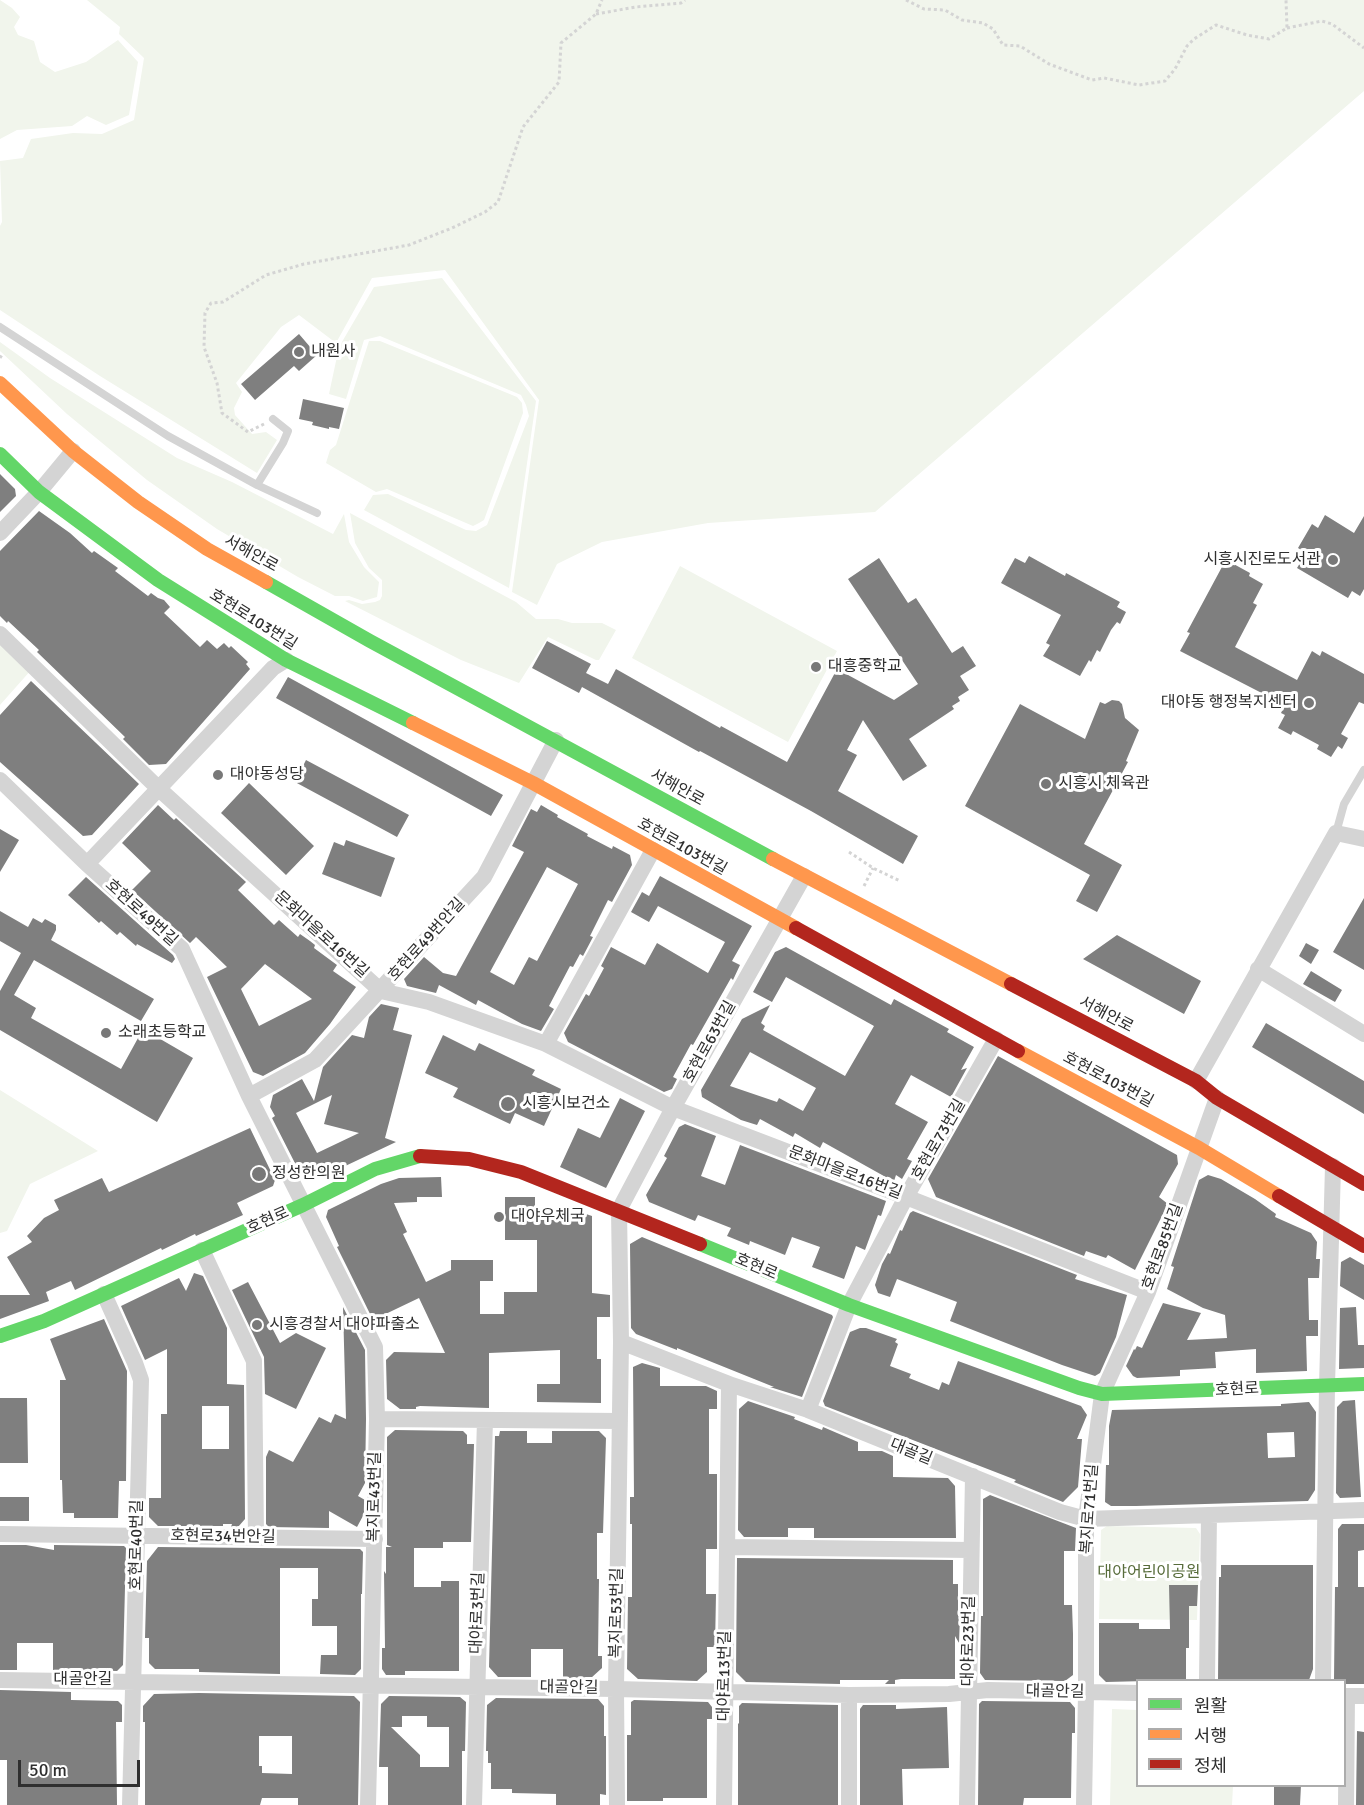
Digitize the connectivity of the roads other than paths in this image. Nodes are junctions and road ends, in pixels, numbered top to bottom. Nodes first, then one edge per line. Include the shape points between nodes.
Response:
1 (0, 327) edge
2 (0, 383) edge
3 (273, 419) road end
4 (73, 451) junction
5 (0, 454) edge
6 (257, 485) junction
7 (39, 492) junction
8 (317, 513) dead end
9 (0, 533) edge
10 (0, 634) edge
11 (286, 660) junction
12 (556, 740) junction
13 (1364, 770) edge
14 (0, 780) edge
15 (533, 783) junction
16 (158, 788) junction
17 (1336, 833) junction
18 (1364, 839) edge
19 (653, 849) junction
20 (87, 864) junction
21 (804, 876) junction
22 (779, 919) junction
23 (1258, 969) junction
24 (381, 991) junction
25 (1364, 1034) edge
26 (996, 1039) junction
27 (546, 1044) junction
28 (1196, 1080) junction
29 (249, 1096) junction
30 (1217, 1098) junction
31 (673, 1108) junction
32 (1199, 1148) junction
33 (1333, 1166) junction
34 (1364, 1184) edge
35 (906, 1197) junction
36 (303, 1205) junction
37 (619, 1210) junction
38 (1331, 1226) junction
39 (1364, 1246) edge
40 (202, 1250) junction
41 (1148, 1292) junction
42 (104, 1294) junction
43 (849, 1305) junction
44 (0, 1336) edge
45 (621, 1342) junction
46 (729, 1384) junction
47 (1364, 1384) edge
48 (1327, 1386) junction
49 (1102, 1394) junction
50 (808, 1410) junction
51 (377, 1419) junction
52 (485, 1420) junction
53 (620, 1421) junction
54 (973, 1476) junction
55 (1364, 1510) edge
56 (1326, 1512) junction
57 (1209, 1515) junction
58 (1086, 1519) junction
59 (0, 1534) edge
60 (137, 1535) junction
61 (256, 1537) junction
62 (375, 1539) junction
63 (727, 1547) junction
64 (970, 1550) junction
65 (1207, 1679) edge
66 (1323, 1679) edge
67 (0, 1680) edge
68 (134, 1681) junction
69 (371, 1686) junction
70 (476, 1686) junction
71 (616, 1689) junction
72 (968, 1691) junction
73 (724, 1692) junction
74 (1086, 1693) junction
75 (1136, 1693) edge
76 (849, 1695) junction
77 (1352, 1696) edge
78 (130, 1805) edge
79 (368, 1805) edge
80 (474, 1805) edge
81 (617, 1805) edge
82 (724, 1805) edge
83 (849, 1805) edge
84 (967, 1805) edge
85 (1084, 1805) edge
86 (1346, 1805) edge

1 - 6 lane via 168,436
2 - 4 main road, 서해안로
3 - 6 lane via 288,431
4 - 7 street
4 - 12 main road, 서해안로 via 207,549
5 - 7 main road, 호현로103번길
6 - 8 lane
7 - 9 street
7 - 11 main road, 호현로103번길 via 158,580
10 - 16 street, 문화마을로16번길
11 - 15 main road, 호현로103번길
11 - 16 street via 273,668
12 - 15 street, 호현로49번안길
12 - 21 main road, 서해안로
13 - 17 lane via 1344,804
14 - 20 street, 호현로49번길
15 - 19 main road, 호현로103번길
15 - 24 street, 호현로49번안길 via 484,878
16 - 20 street
16 - 24 street, 문화마을로16번길
17 - 18 street
17 - 23 street
19 - 22 main road, 호현로103번길
19 - 27 street
20 - 29 street, 호현로49번길 via 182,950
21 - 22 street, 호현로63번길
21 - 28 main road, 서해안로
22 - 26 main road, 호현로103번길
22 - 31 street, 호현로63번길
23 - 25 street
23 - 28 street
24 - 27 street, 문화마을로16번길 via 429,1002
24 - 29 street, 호현로49번안길 via 315,1060
26 - 32 main road, 호현로103번길
26 - 35 street, 호현로73번길
27 - 31 street, 문화마을로16번길
28 - 30 main road, 서해안로
29 - 36 street, 호현로49번길
30 - 32 street, 호현로85번길
30 - 33 main road, 서해안로
31 - 35 street, 문화마을로16번길
31 - 37 street, 호현로63번길
32 - 38 main road, 호현로103번길
32 - 41 street, 호현로85번길
33 - 34 main road, 서해안로
33 - 38 street
35 - 41 street, 문화마을로16번길
35 - 43 street, 호현로73번길
36 - 37 main road, 호현로 via 375,1169 423,1155 469,1159 521,1172
36 - 40 main road, 호현로
36 - 51 street, 복지로43번길 via 375,1347
37 - 43 main road, 호현로
37 - 45 street, 복지로53번길
38 - 39 main road, 호현로103번길
38 - 48 street
40 - 42 main road, 호현로
40 - 61 street via 254,1361
41 - 49 street, 호현로85번길
42 - 44 main road, 호현로
42 - 60 street, 호현로40번길 via 141,1380
43 - 49 main road, 호현로
43 - 50 street, 호현로73번길
45 - 46 street, 대골길
45 - 53 street, 복지로53번길
46 - 50 street, 대골길
46 - 63 street, 대야로13번길
47 - 48 main road, 호현로
48 - 49 main road, 호현로
48 - 56 street
49 - 58 street, 복지로71번길
50 - 54 street, 대골길
51 - 52 street
51 - 62 street, 복지로43번길
52 - 53 street
52 - 70 street, 대야로3번길
53 - 71 street, 복지로53번길
54 - 58 street, 대골길
54 - 64 street, 대야로23번길
55 - 56 street, 대골길
56 - 57 street, 대골길
56 - 66 street
57 - 58 street, 대골길
57 - 65 street
58 - 74 street, 복지로71번길
59 - 60 street, 호현로34번안길
60 - 61 street, 호현로34번안길
60 - 68 street, 호현로40번길
61 - 62 street, 호현로34번안길
62 - 69 street, 복지로43번길
63 - 64 street
63 - 73 street, 대야로13번길
64 - 72 street, 대야로23번길
67 - 68 street, 대골안길
68 - 69 street, 대골안길
68 - 78 street, 호현로40번길
69 - 70 street, 대골안길
69 - 79 street, 복지로43번길
70 - 71 street, 대골안길
70 - 80 street, 대야로3번길
71 - 73 street, 대골안길
71 - 81 street, 복지로53번길
72 - 74 street, 대골안길
72 - 76 street, 대골안길
72 - 84 street, 대야로23번길
73 - 76 street, 대골안길
73 - 82 street, 대야로13번길
74 - 75 street, 대골안길
74 - 85 street, 복지로71번길
76 - 83 street
77 - 86 street

